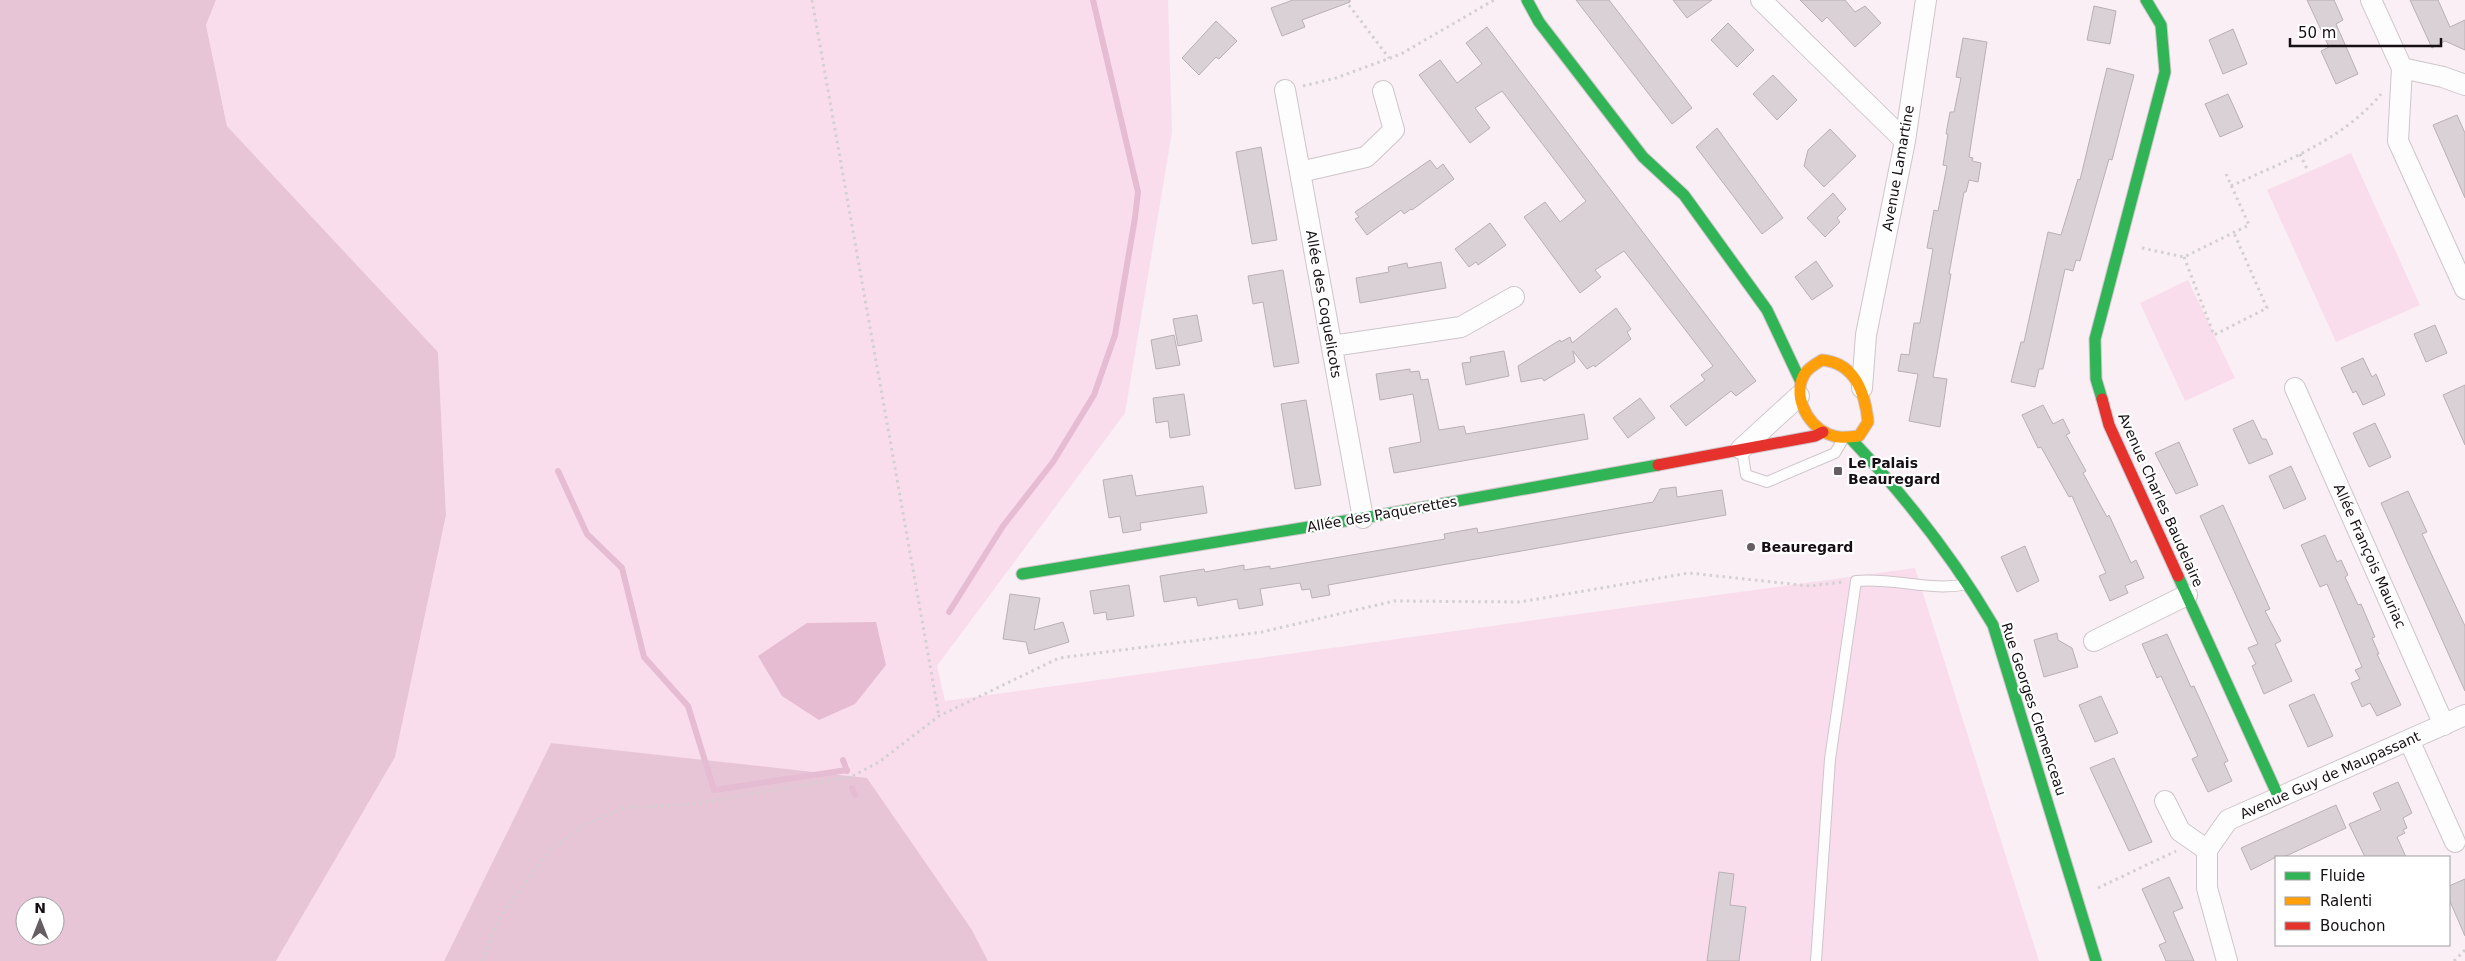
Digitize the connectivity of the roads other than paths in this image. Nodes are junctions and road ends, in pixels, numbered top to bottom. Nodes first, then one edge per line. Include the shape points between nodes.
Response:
1 (1527, 0) edge
2 (1761, 0) edge
3 (1926, 0) edge
4 (2146, 0) edge
5 (2371, 0) edge
6 (2402, 68) junction
7 (2465, 85) edge
8 (1285, 90) road end
9 (1383, 91) dead end
10 (1905, 141) junction
11 (1300, 172) junction
12 (2465, 290) edge
13 (1514, 297) dead end
14 (1767, 310) junction
15 (1788, 329) dead end
16 (1866, 335) junction
17 (1332, 346) junction
18 (1824, 359) junction
19 (1799, 388) junction
20 (1862, 388) junction
21 (2295, 388) dead end
22 (1823, 432) junction
23 (1847, 440) junction
24 (1741, 448) junction
25 (1881, 453) dead end
26 (1898, 489) junction
27 (1364, 518) junction
28 (1022, 574) dead end
29 (1969, 584) junction
30 (2187, 595) junction
31 (2094, 641) dead end
32 (2465, 715) edge
33 (2444, 724) junction
34 (2409, 740) junction
35 (2280, 798) junction
36 (2165, 801) dead end
37 (2455, 842) dead end
38 (2201, 846) junction
39 (1816, 961) edge
40 (2096, 961) edge
41 (2227, 961) edge

1 - 14 street, Rue Georges Clemenceau via 1539,22 1643,157 1684,195
2 - 10 street
3 - 10 street, Avenue Lamartine
4 - 30 street, Avenue Charles Baudelaire via 2161,25 2165,72 2095,339 2096,379 2109,425
5 - 6 street
6 - 7 street
6 - 12 street via 2398,141
8 - 11 street, Allée des Coquelicots
9 - 11 street via 1394,130 1366,157
10 - 16 street, Avenue Lamartine
11 - 17 street, Allée des Coquelicots
13 - 17 street via 1461,327
14 - 15 street, Rue Georges Clemenceau
14 - 19 street, Rue Georges Clemenceau
16 - 18 street
16 - 20 street, Avenue Lamartine
17 - 27 street, Allée des Coquelicots
18 - 19 street via 1803,373
18 - 20 street via 1848,369
19 - 22 street, Rue Georges Clemenceau via 1803,410
19 - 24 street
20 - 23 street via 1868,431
21 - 33 street, Allée François Mauriac
22 - 23 street, Rue Georges Clemenceau
22 - 24 street, Allée des Paquerettes
23 - 24 lane via 1835,453 1766,482 1746,475
23 - 26 street, Rue Georges Clemenceau
24 - 27 street, Allée des Paquerettes
25 - 26 street, Rue Georges Clemenceau
26 - 29 street, Rue Georges Clemenceau
27 - 28 street, Allée des Paquerettes
29 - 39 lane via 1951,588 1875,579 1856,581 1830,758
29 - 40 street, Rue Georges Clemenceau via 1992,625
30 - 31 street
30 - 35 street, Avenue Charles Baudelaire
32 - 33 street, Avenue Guy de Maupassant
33 - 34 street, Avenue Guy de Maupassant
34 - 35 street, Avenue Guy de Maupassant
34 - 37 street
35 - 38 street, Avenue Guy de Maupassant via 2228,820
36 - 38 street via 2180,831
38 - 41 street

